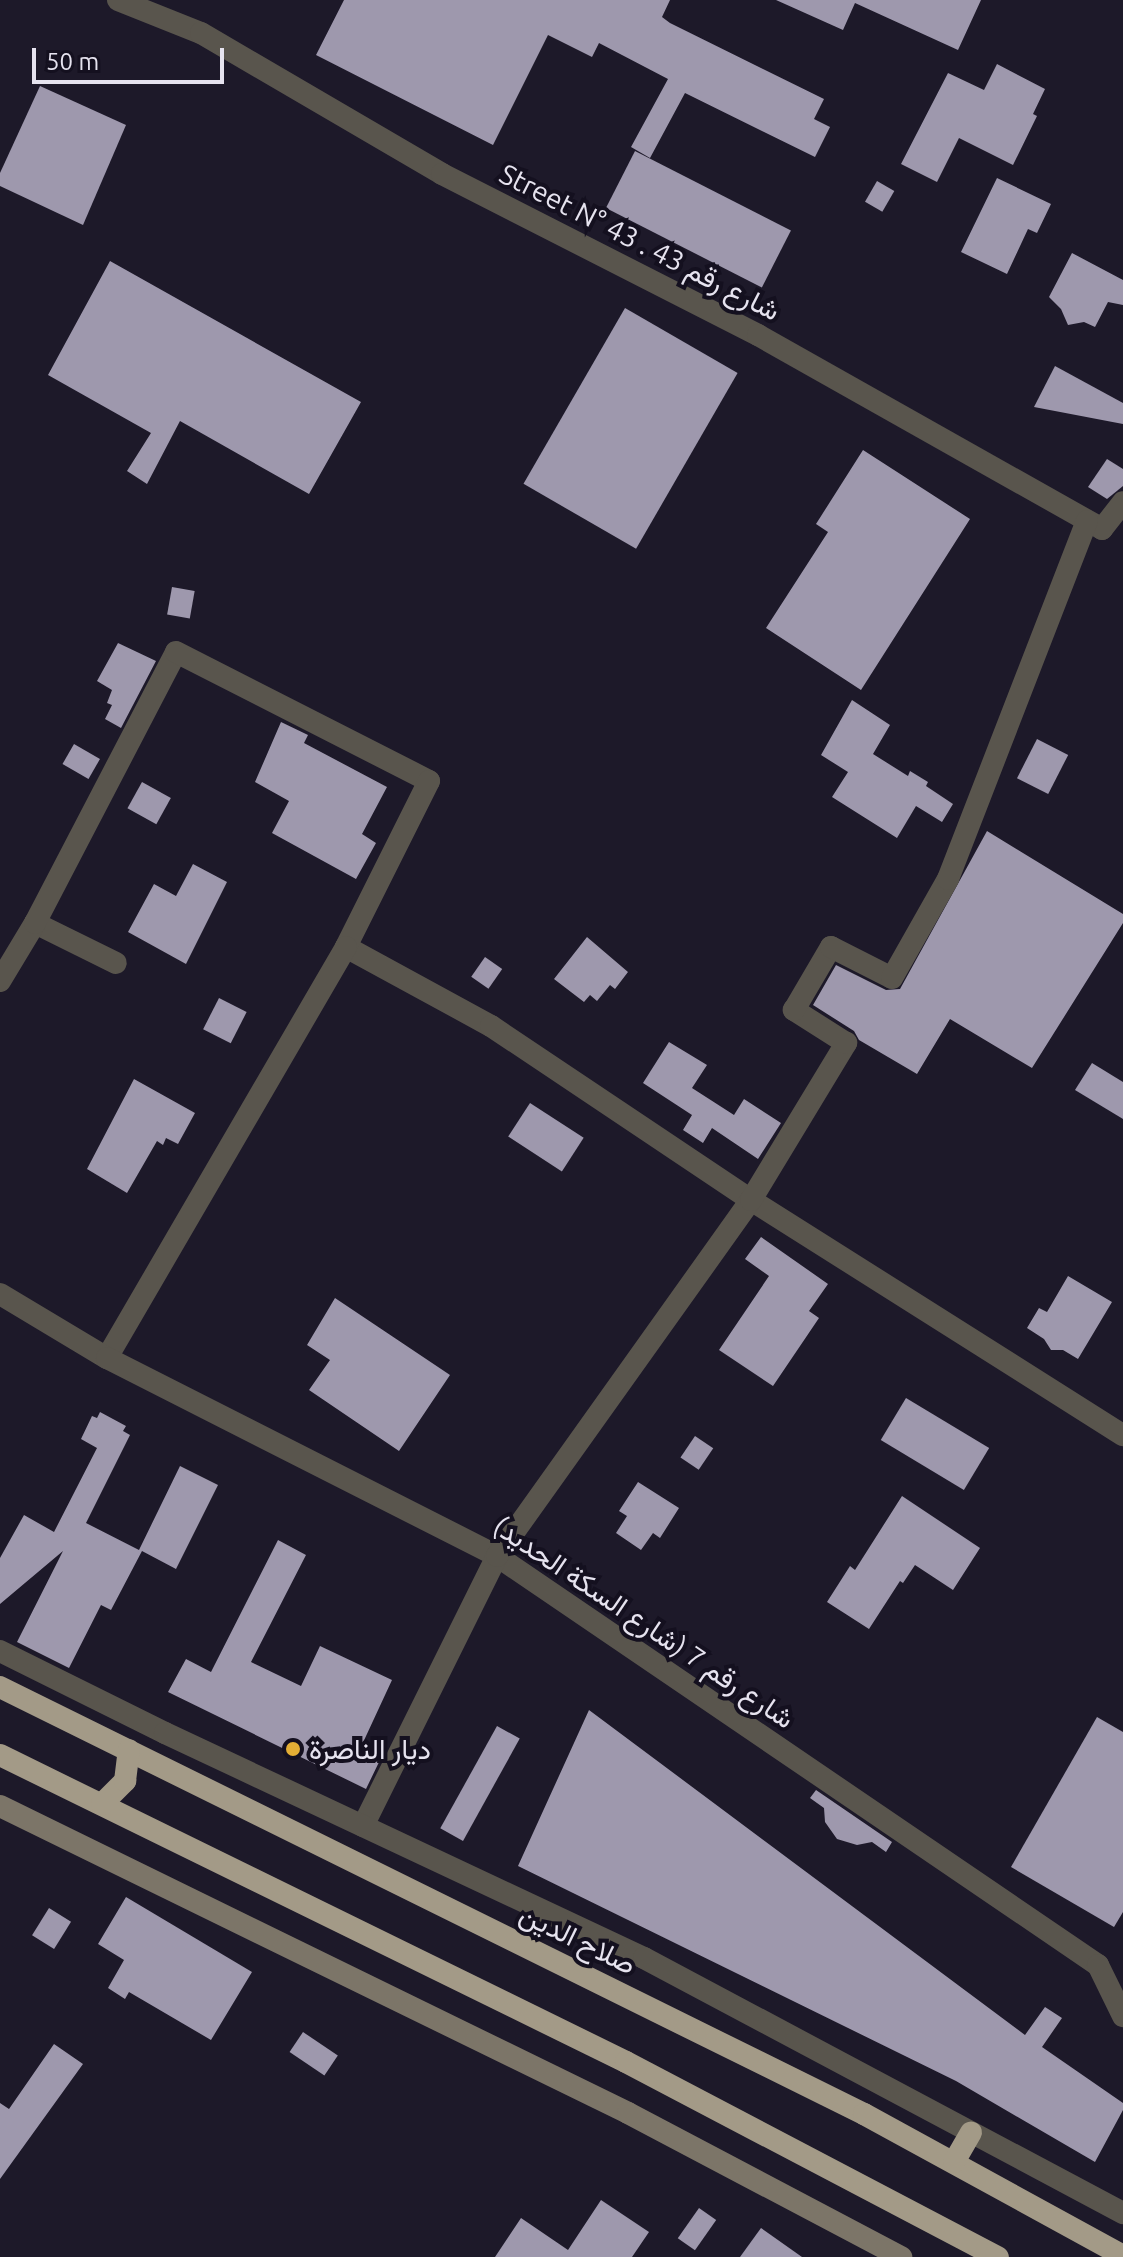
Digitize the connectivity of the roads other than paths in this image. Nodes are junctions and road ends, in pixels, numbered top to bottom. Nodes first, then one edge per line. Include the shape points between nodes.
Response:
1 (118, 0) edge
2 (1123, 502) edge
3 (1087, 521) junction
4 (35, 923) junction
5 (346, 947) junction
6 (116, 963) dead end
7 (0, 981) edge
8 (751, 1200) junction
9 (0, 1294) edge
10 (107, 1358) junction
11 (1123, 1435) edge
12 (497, 1556) junction
13 (0, 1651) edge
14 (0, 1687) edge
15 (129, 1750) junction
16 (0, 1755) edge
17 (102, 1804) junction
18 (0, 1806) edge
19 (363, 1826) junction
20 (1123, 2016) edge
21 (971, 2133) junction
22 (954, 2162) junction
23 (1123, 2213) edge
24 (1123, 2256) edge
25 (901, 2257) edge
26 (998, 2257) edge

1 - 3 street, Street N° 43 . شارع رقم 43 via 201,33 442,174 812,364
2 - 3 street via 1102,529
3 - 8 street via 948,879 892,978 831,947 794,1010 846,1043
4 - 5 street via 176,652 429,781
4 - 6 street
4 - 7 street
5 - 8 street via 491,1026
5 - 10 street
8 - 11 street
8 - 12 street
9 - 10 street, شارع رقم 7 (شارع السكة الحديد)
10 - 12 street, شارع رقم 7 (شارع السكة الحديد)
12 - 19 street
12 - 20 street, شارع رقم 7 (شارع السكة الحديد) via 1098,1965
13 - 19 street
14 - 15 highway, صلاح الدين
15 - 17 highway via 125,1781
15 - 22 highway, صلاح الدين
16 - 17 highway
17 - 26 highway via 626,2062
18 - 25 main road via 628,2113
19 - 21 street via 644,1958
21 - 22 highway
21 - 23 street
22 - 24 highway, صلاح الدين

